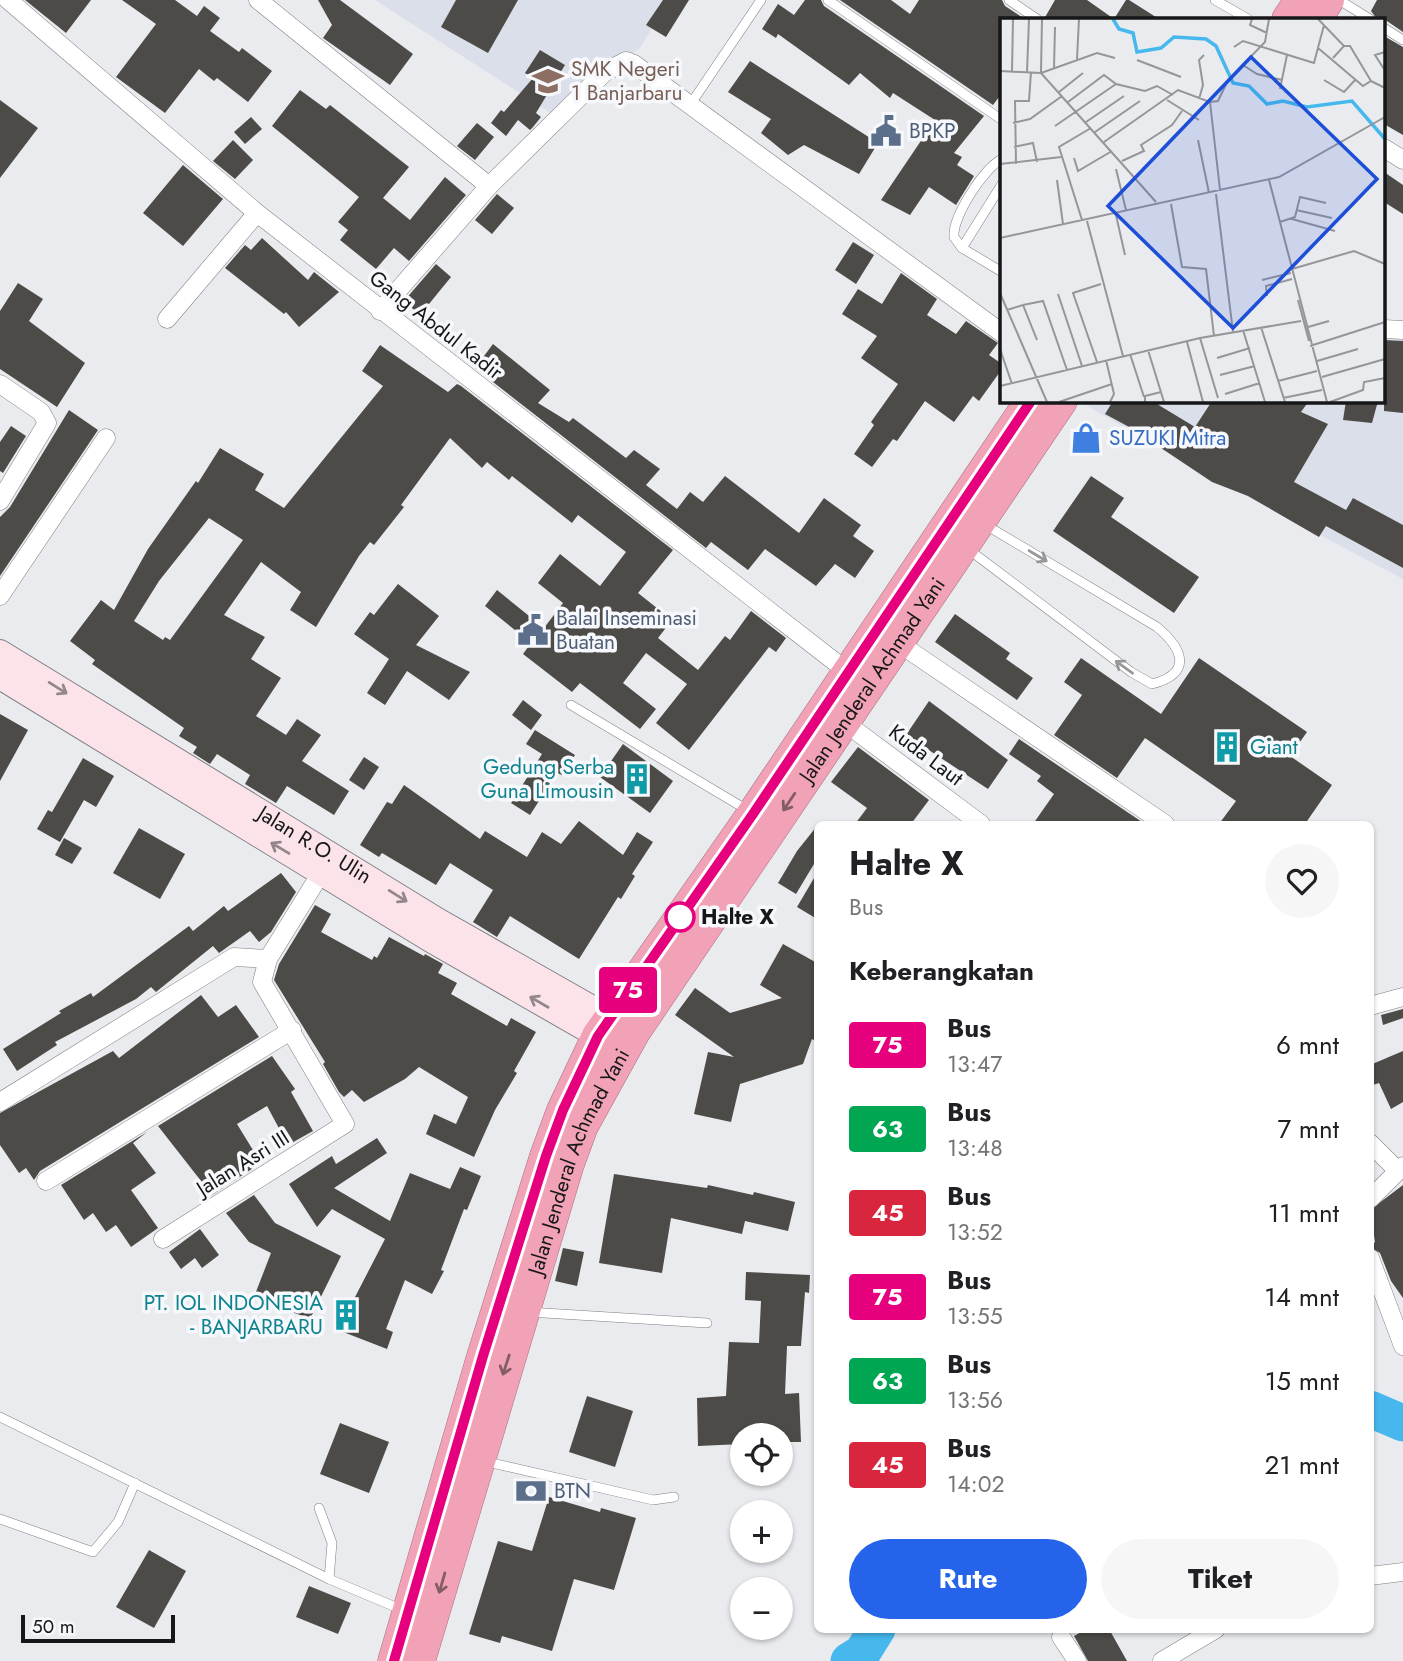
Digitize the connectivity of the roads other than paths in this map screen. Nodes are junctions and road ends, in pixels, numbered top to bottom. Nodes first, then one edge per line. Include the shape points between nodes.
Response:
1 (8, 0) edge
2 (258, 0) edge
3 (761, 0) edge
4 (828, 0) edge
5 (1009, 0) edge
6 (1215, 0) edge
7 (1301, 0) edge
8 (1328, 0) edge
9 (1339, 0) edge
10 (1036, 18) edge
11 (1246, 18) edge
12 (1290, 18) edge
13 (1316, 18) edge
14 (1368, 18) edge
15 (1386, 29) edge
16 (1403, 40) edge
17 (690, 105) junction
18 (1000, 119) edge
19 (1386, 149) edge
20 (1000, 160) edge
21 (1403, 160) edge
22 (489, 186) junction
23 (1000, 187) edge
24 (257, 213) junction
25 (962, 248) junction
26 (1000, 271) edge
27 (380, 311) junction
28 (167, 319) dead end
29 (1000, 332) edge
30 (0, 384) edge
31 (1031, 402) edge
32 (1060, 402) edge
33 (106, 438) dead end
34 (1000, 469) junction
35 (0, 501) edge
36 (971, 533) junction
37 (0, 596) edge
38 (897, 642) junction
39 (0, 652) edge
40 (848, 672) junction
41 (0, 677) edge
42 (571, 705) dead end
43 (844, 722) junction
44 (753, 814) junction
45 (977, 821) edge
46 (1161, 821) edge
47 (321, 873) junction
48 (434, 930) junction
49 (268, 959) junction
50 (1403, 997) edge
51 (1374, 1005) edge
52 (292, 1030) junction
53 (616, 1034) junction
54 (0, 1102) edge
55 (1374, 1146) edge
56 (1400, 1168) edge
57 (46, 1181) dead end
58 (1374, 1195) edge
59 (163, 1239) dead end
60 (1374, 1269) edge
61 (526, 1312) junction
62 (707, 1322) dead end
63 (1403, 1346) edge
64 (0, 1417) edge
65 (478, 1460) junction
66 (135, 1483) junction
67 (674, 1497) dead end
68 (319, 1508) dead end
69 (0, 1519) edge
70 (1403, 1572) edge
71 (1374, 1576) edge
72 (329, 1579) junction
73 (409, 1613) junction
74 (1209, 1633) edge
75 (1061, 1637) dead end
76 (394, 1661) edge
77 (419, 1661) edge
78 (1077, 1661) edge
79 (1162, 1661) edge

1 - 24 street, Gang Abdul Kadir
2 - 22 street
3 - 17 lane
4 - 18 lane
5 - 10 lane
6 - 11 lane
7 - 12 highway
8 - 13 highway
9 - 14 lane
15 - 16 lane
17 - 22 street via 626,61 605,72
17 - 29 street
19 - 21 street
20 - 25 lane via 988,169 957,218 954,237
22 - 27 street
23 - 25 lane
24 - 27 street, Gang Abdul Kadir
24 - 28 street
25 - 26 lane
27 - 40 street, Gang Abdul Kadir
30 - 35 street via 41,412 47,423
31 - 34 highway, Jalan Jenderal Achmad Yani
32 - 34 highway, Jalan Jenderal Achmad Yani
33 - 37 street
34 - 36 highway, Jalan Jenderal Achmad Yani
34 - 40 highway, Jalan Jenderal Achmad Yani
36 -> 36 lane via 1157,627 1176,643 1180,657 1174,673 1152,684 1131,672
36 - 38 highway, Jalan Jenderal Achmad Yani
38 - 43 highway, Jalan Jenderal Achmad Yani
38 - 46 street
39 -> 48 main road, Jalan R.O. Ulin
40 - 44 highway, Jalan Jenderal Achmad Yani
47 -> 41 main road, Jalan R.O. Ulin
42 - 44 lane
43 - 45 street, Kuda Laut
43 -> 53 highway, Jalan Jenderal Achmad Yani
44 - 53 highway, Jalan Jenderal Achmad Yani
47 - 48 main road, Jalan R.O. Ulin
47 - 49 street
48 - 53 main road, Jalan R.O. Ulin
49 - 52 street via 262,982
49 - 54 street via 234,957
50 - 51 street
52 - 57 street
52 - 59 street, Jalan Asri III via 345,1124
53 - 61 highway, Jalan Jenderal Achmad Yani via 552,1209
53 - 73 highway, Jalan Jenderal Achmad Yani via 563,1110 546,1156
55 - 56 street
56 - 58 street
60 - 63 street
61 - 62 lane
61 -> 65 highway, Jalan Jenderal Achmad Yani
64 - 66 lane
65 - 67 lane via 653,1500
65 -> 77 highway, Jalan Jenderal Achmad Yani
66 - 69 lane via 118,1522 93,1552
66 - 72 lane
68 - 72 lane via 332,1543
70 - 71 street
72 - 73 lane
73 - 76 highway, Jalan Jenderal Achmad Yani
74 - 79 street
75 - 78 street

